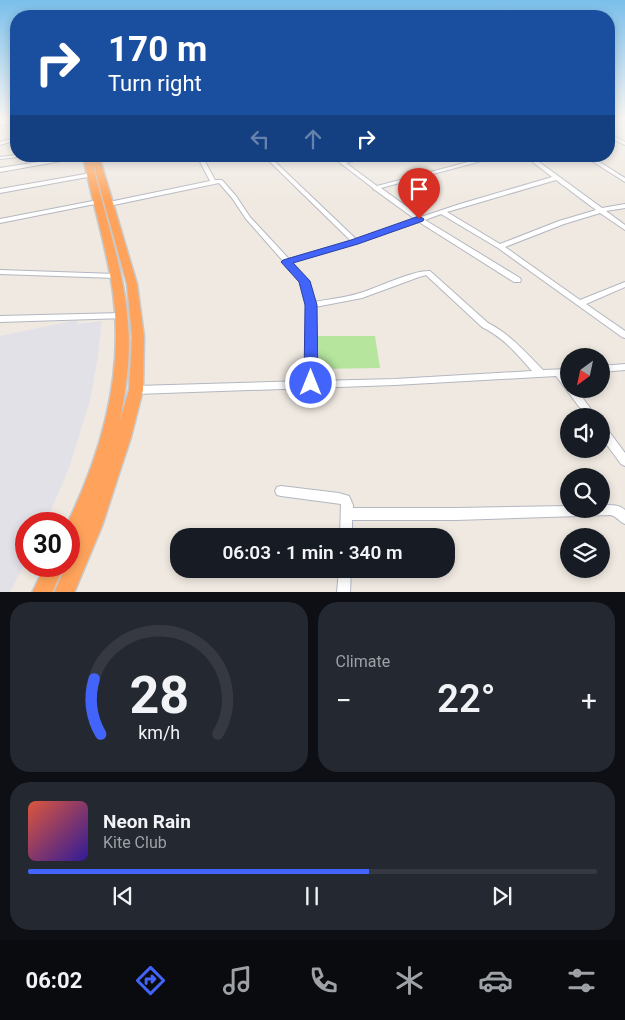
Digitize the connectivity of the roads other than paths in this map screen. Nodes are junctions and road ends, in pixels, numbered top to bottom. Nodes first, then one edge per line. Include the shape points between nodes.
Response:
1 (50, 162) edge
2 (88, 162) edge
3 (96, 162) edge
4 (202, 162) edge
5 (272, 162) edge
6 (346, 162) edge
7 (475, 162) edge
8 (535, 162) edge
9 (596, 162) edge
10 (342, 163) joint
11 (0, 170) edge
12 (91, 176) junction
13 (555, 178) junction
14 (625, 180) edge
15 (214, 183) junction
16 (375, 188) junction
17 (0, 191) edge
18 (103, 203) junction
19 (625, 206) edge
20 (598, 209) junction
21 (442, 212) junction
22 (419, 219) junction
23 (0, 221) edge
24 (625, 228) edge
25 (355, 242) junction
26 (500, 247) junction
27 (286, 262) junction
28 (0, 272) edge
29 (116, 276) junction
30 (517, 280) dead end
31 (625, 284) edge
32 (580, 303) junction
33 (311, 305) junction
34 (122, 316) junction
35 (0, 319) edge
36 (625, 334) edge
37 (625, 366) edge
38 (610, 368) edge
39 (560, 373) edge
40 (540, 374) junction
41 (311, 383) junction
42 (136, 390) junction
43 (610, 442) edge
44 (625, 461) edge
45 (281, 491) dead end
46 (347, 514) junction
47 (80, 517) edge
48 (625, 518) edge
49 (346, 528) edge
50 (50, 577) edge
51 (344, 578) edge
52 (42, 592) edge
53 (64, 592) edge
54 (344, 592) edge

1 - 11 street
2 - 12 highway
3 - 18 highway
4 - 15 street
5 - 25 street
6 - 10 street
7 - 16 street
8 - 13 street
9 - 14 street
10 - 16 street
12 - 17 street
12 - 18 highway
13 - 20 street
13 - 21 street
15 - 18 street
15 - 27 street via 220,181
16 - 22 street
18 - 23 street
18 - 29 highway
18 - 42 highway via 132,284 138,337
19 - 20 street
20 - 24 street
20 - 26 street
21 - 22 street
21 - 26 street
22 - 25 street
22 - 30 street
25 - 27 street
26 - 32 street
27 - 33 street via 304,281
28 - 29 street
29 - 34 highway
31 - 32 street
32 - 36 street
33 - 40 street via 359,296 427,274 507,340
33 - 41 street
34 - 35 street
34 - 47 highway via 122,367 110,428
37 - 38 street
39 - 40 street
40 - 41 street
41 - 42 street
42 - 53 highway via 93,526
43 - 44 street
45 - 46 street via 345,500
46 - 48 street via 610,510 618,511
46 - 49 street
50 - 52 highway
51 - 54 street

